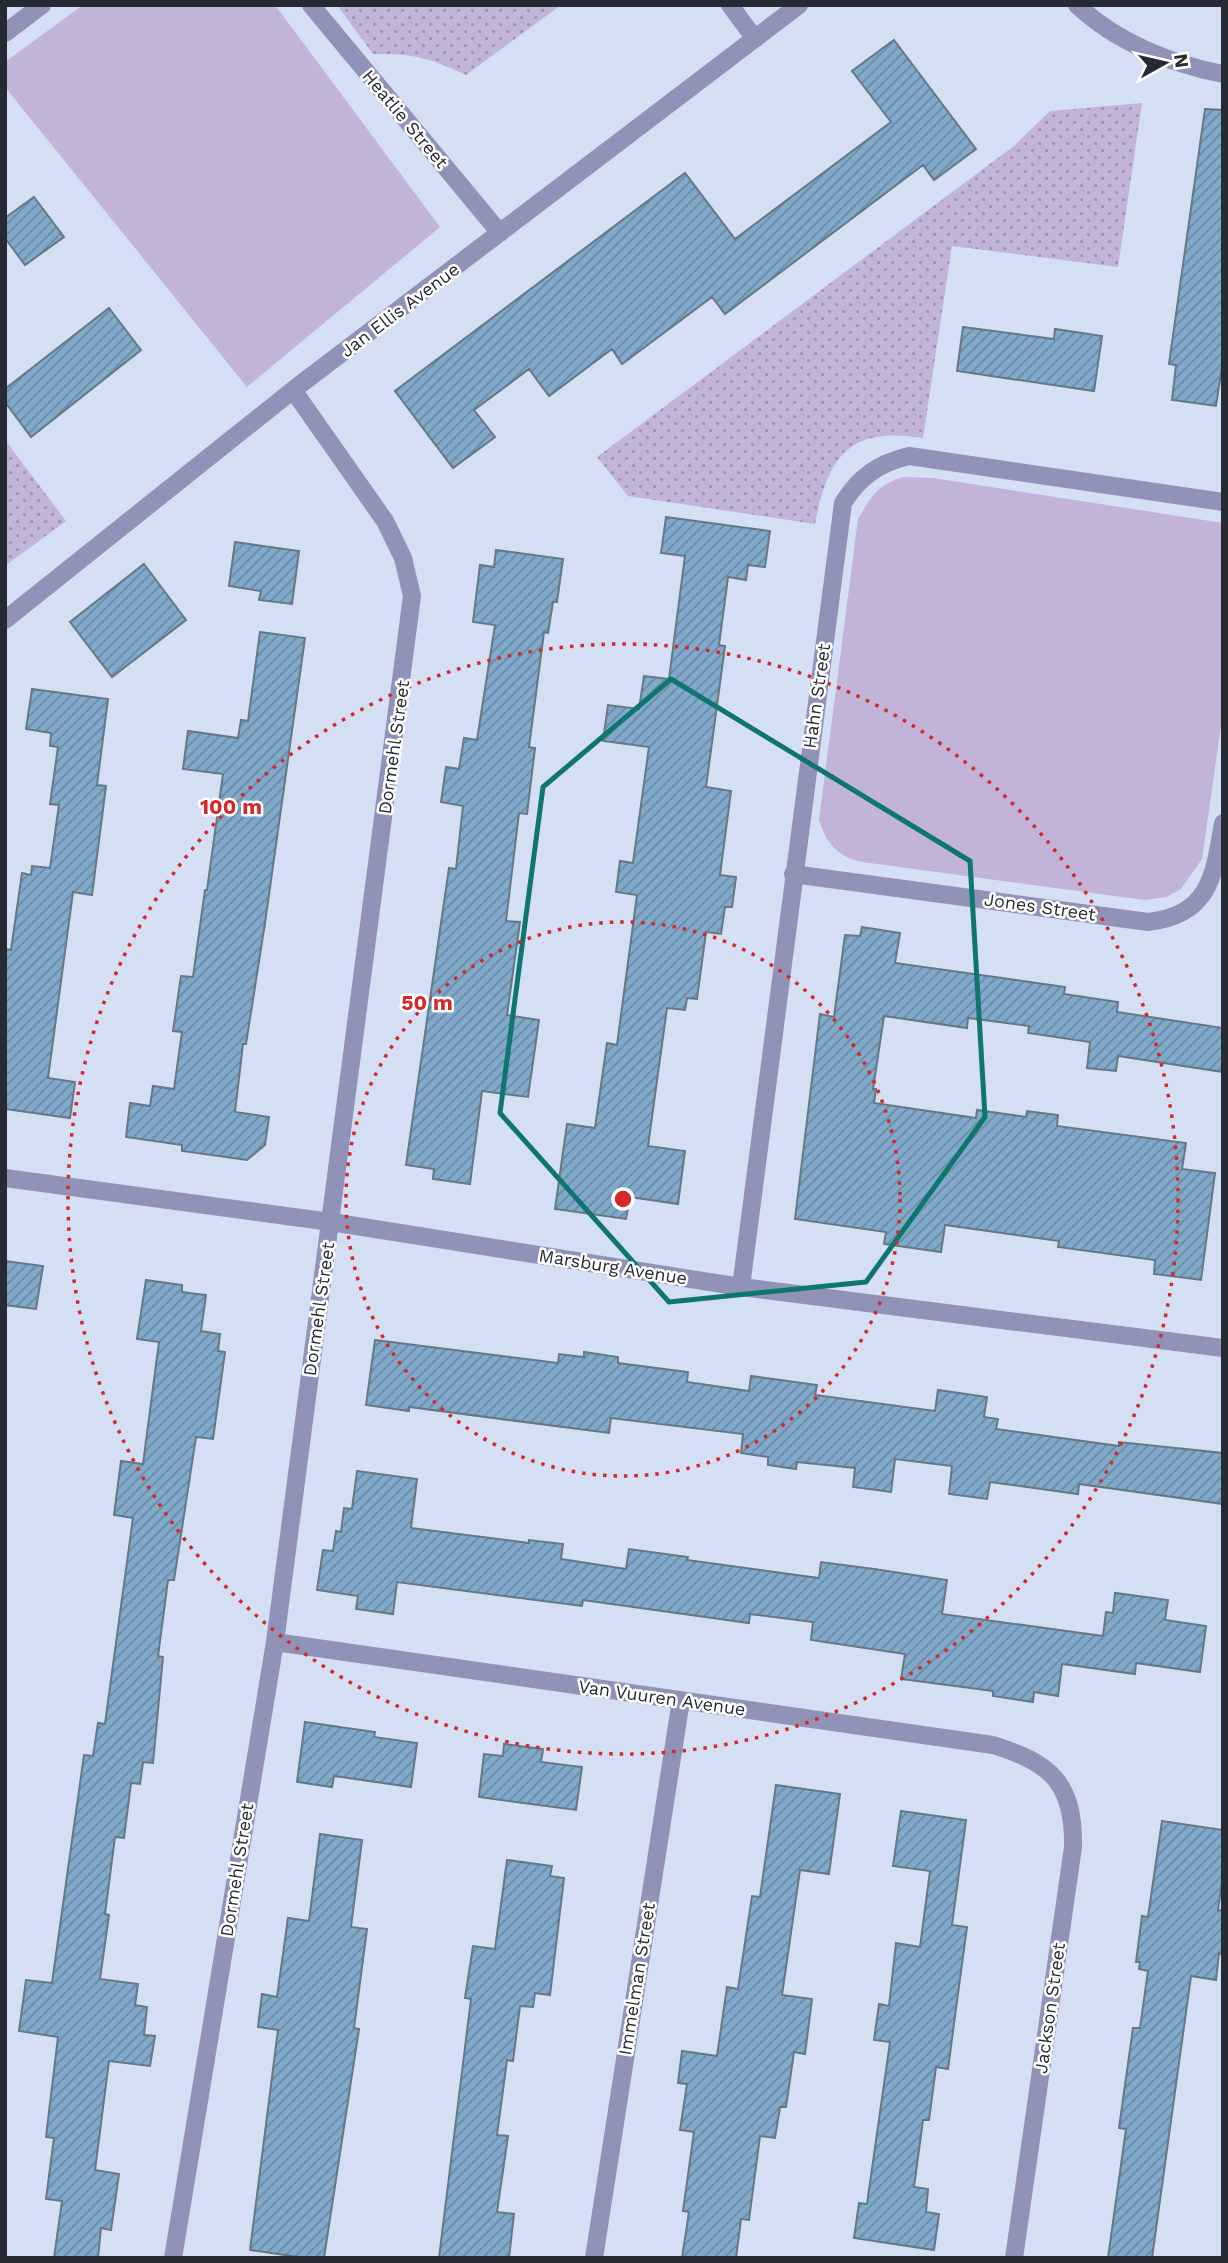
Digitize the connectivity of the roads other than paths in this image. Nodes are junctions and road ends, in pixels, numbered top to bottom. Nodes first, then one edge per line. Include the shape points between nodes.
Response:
1 (42, 5) edge
2 (311, 5) edge
3 (730, 5) edge
4 (799, 5) edge
5 (1077, 5) edge
6 (5, 33) edge
7 (755, 38) junction
8 (1223, 74) edge
9 (500, 233) junction
10 (293, 390) junction
11 (1223, 502) edge
12 (5, 620) edge
13 (1223, 823) edge
14 (793, 874) junction
15 (5, 1178) edge
16 (331, 1222) junction
17 (741, 1287) junction
18 (1223, 1348) edge
19 (275, 1642) junction
20 (681, 1700) junction
21 (1045, 1766) joint
22 (173, 2258) edge
23 (594, 2258) edge
24 (1014, 2258) edge

1 - 6 street
2 - 9 street, Heatlie Street
3 - 7 street
4 - 7 street, Jan Ellis Avenue
5 - 8 street via 1121,37 1161,57
7 - 9 street, Jan Ellis Avenue
9 - 10 street, Jan Ellis Avenue
10 - 12 street, Jan Ellis Avenue
10 - 16 street, Dormehl Street via 385,521 403,558 412,596
11 - 14 street, Hahn Street via 909,456 889,461 854,485 843,503
13 - 14 street, Jones Street via 1207,891 1190,909 1148,922
14 - 17 street, Hahn Street
15 - 16 street, Marsburg Avenue
16 - 17 street, Marsburg Avenue
16 - 19 street, Dormehl Street
17 - 18 street, Marsburg Avenue
19 - 20 street, Van Vuuren Avenue
19 - 22 street, Dormehl Street
20 - 21 street, Van Vuuren Avenue via 993,1745
20 - 23 street, Immelman Street
21 - 24 street, Jackson Street via 1069,1801 1073,1847

